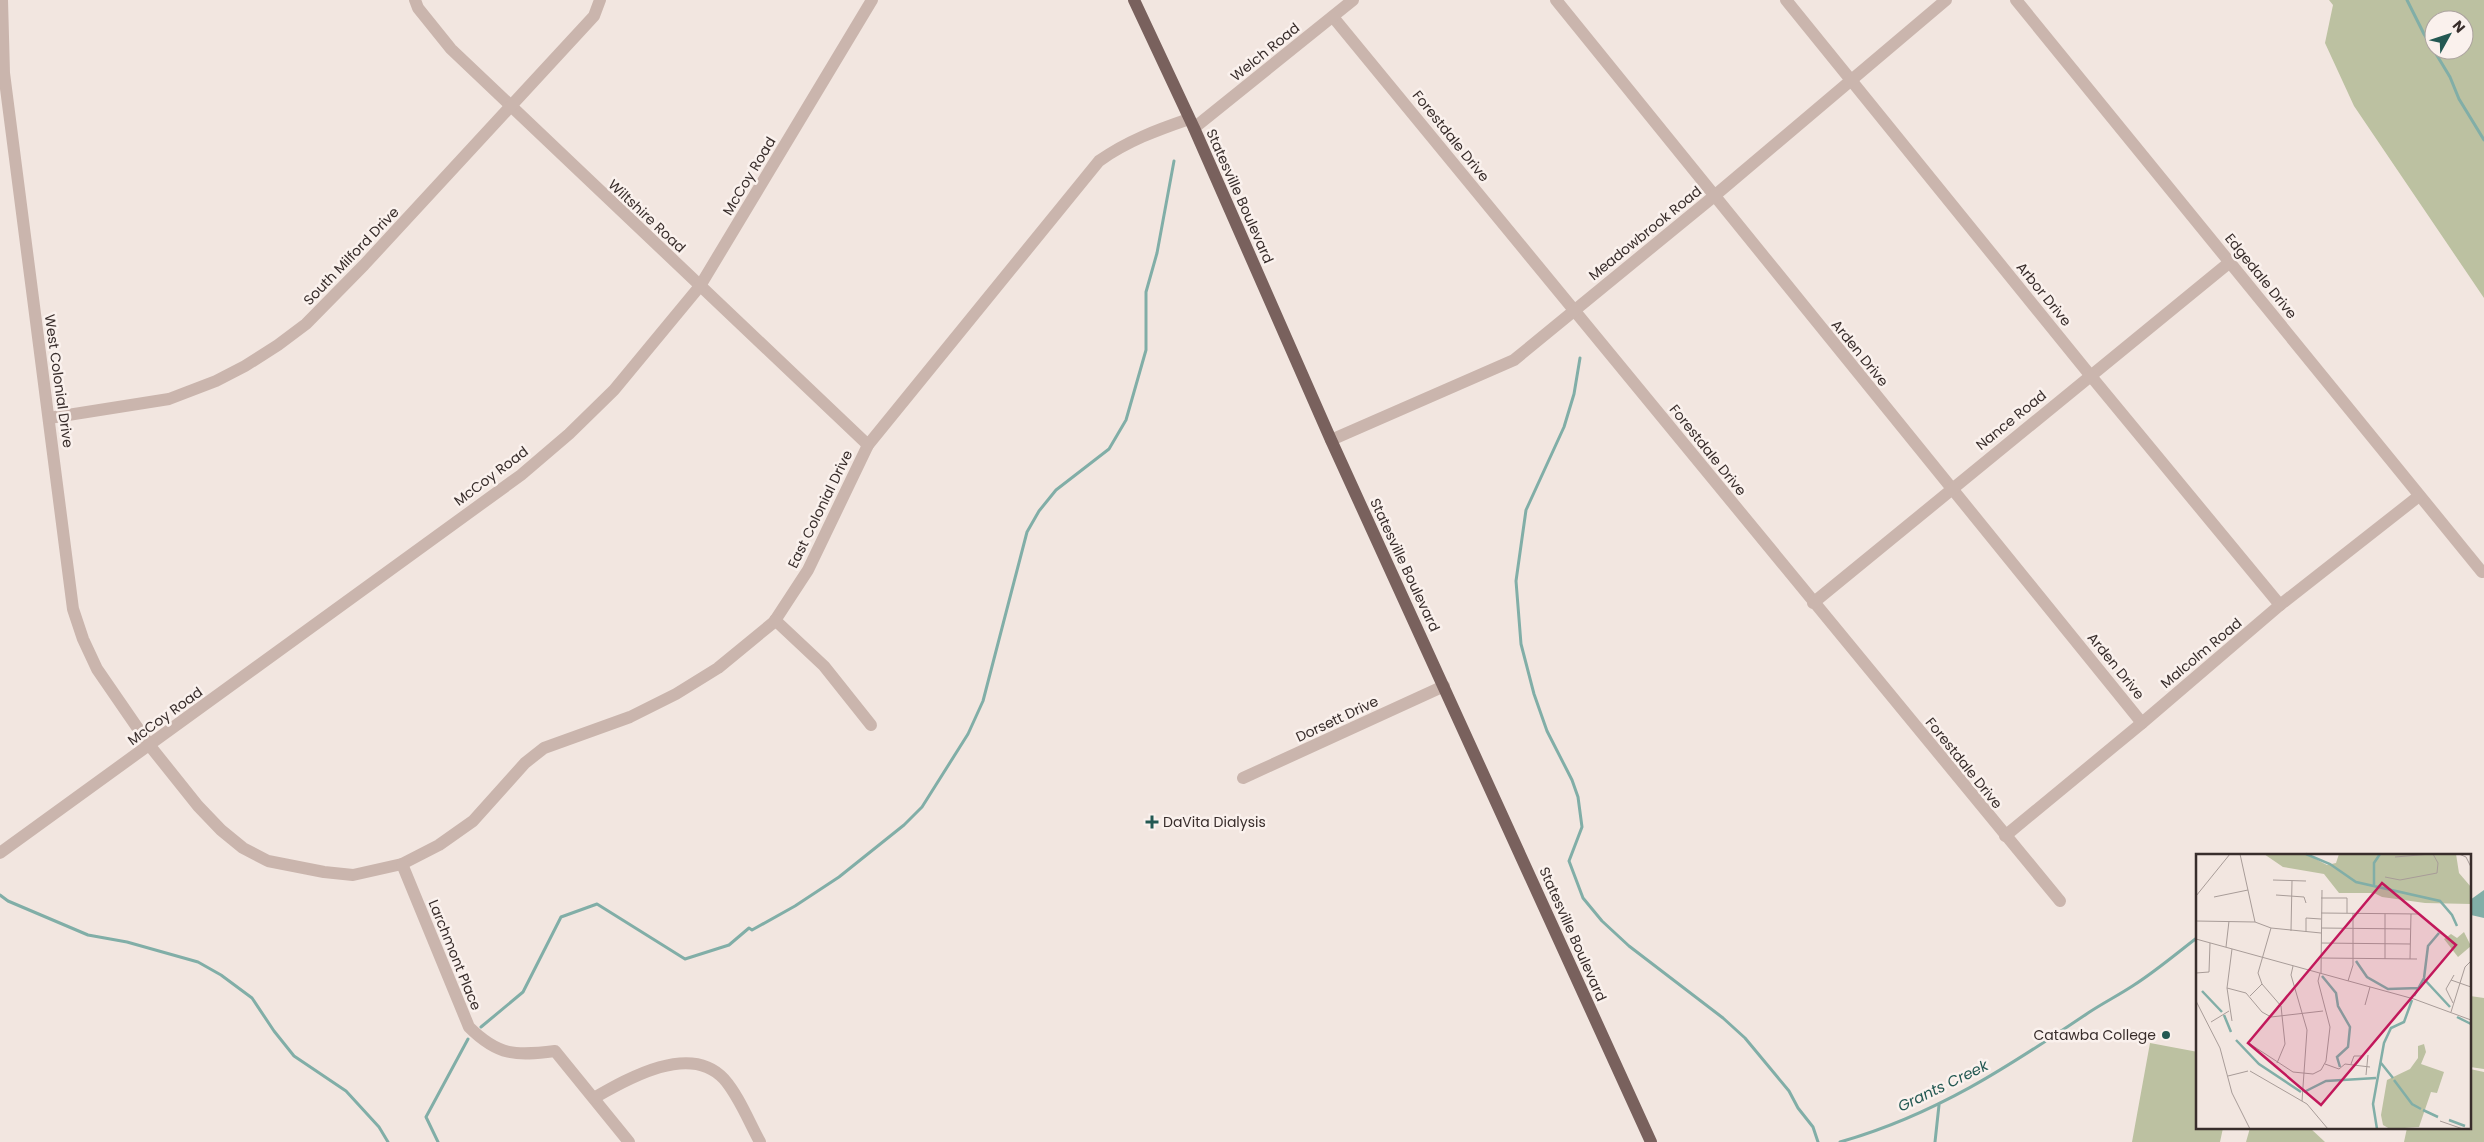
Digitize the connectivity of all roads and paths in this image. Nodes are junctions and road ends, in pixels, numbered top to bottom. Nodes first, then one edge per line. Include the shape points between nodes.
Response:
1 (2, 0) edge
2 (415, 0) edge
3 (600, 0) edge
4 (872, 0) edge
5 (1134, 0) edge
6 (1353, 0) edge
7 (1556, 0) edge
8 (1786, 0) edge
9 (1946, 0) edge
10 (2016, 0) edge
11 (1333, 17) junction
12 (1851, 80) junction
13 (510, 108) junction
14 (1192, 123) junction
15 (1713, 197) junction
16 (2230, 262) junction
17 (700, 286) junction
18 (1574, 310) junction
19 (2090, 375) junction
20 (49, 418) junction
21 (1331, 440) junction
22 (868, 445) junction
23 (1951, 488) junction
24 (2419, 496) junction
25 (2482, 572) dead end
26 (1813, 603) junction
27 (2280, 605) junction
28 (775, 620) junction
29 (1444, 686) junction
30 (2142, 723) junction
31 (871, 725) dead end
32 (150, 746) junction
33 (1242, 778) dead end
34 (2004, 836) junction
35 (0, 853) edge
36 (402, 864) junction
37 (2060, 902) dead end
38 (594, 1098) junction
39 (629, 1142) edge
40 (760, 1142) edge
41 (1652, 1142) edge

1 - 20 street, West Colonial Drive via 4,74
2 - 13 street, Wiltshire Road via 451,50
3 - 13 street, South Milford Drive via 594,16
4 - 17 street, McCoy Road
5 - 14 main road, Statesville Boulevard
6 - 11 street, Welch Road
7 - 15 street, Arden Drive
8 - 12 street, Arbor Drive
9 - 12 street, Meadowbrook Road
10 - 16 street, Edgedale Drive
11 - 14 street, Welch Road
11 - 18 street, Forestdale Drive
12 - 15 street, Meadowbrook Road
12 - 19 street, Arbor Drive
13 - 17 street, Wiltshire Road
13 - 20 street, South Milford Drive via 313,318 278,345 223,377 169,399
14 - 21 main road, Statesville Boulevard
14 - 22 street, East Colonial Drive via 1150,132 1118,147 1099,161
15 - 18 street, Meadowbrook Road
15 - 23 street, Arden Drive
16 - 19 street, Nance Road
16 - 24 street, Edgedale Drive
17 - 22 street, Wiltshire Road
17 - 32 street, McCoy Road via 614,390 520,475
18 - 21 street, Meadowbrook Road via 1514,360
18 - 26 street, Forestdale Drive
19 - 23 street, Nance Road
19 - 27 street, Arbor Drive
20 - 32 street, West Colonial Drive via 73,610 97,669
21 - 29 main road, Statesville Boulevard
22 - 28 street, East Colonial Drive via 808,570
23 - 26 street, Nance Road
23 - 30 street, Arden Drive
24 - 25 street, Edgedale Drive
24 - 27 street, Malcolm Road
26 - 34 street, Forestdale Drive
27 - 30 street, Malcolm Road
28 - 31 street via 824,666
28 - 36 street, East Colonial Drive via 718,668 676,694 630,717 544,748 525,763 473,821 439,845
29 - 33 street, Dorsett Drive
29 - 41 main road, Statesville Boulevard
30 - 34 street, Malcolm Road
32 - 35 street, McCoy Road
32 - 36 street, East Colonial Drive via 221,830 243,848 268,861 353,875
34 - 37 street, Forestdale Drive
36 - 38 street, Larchmont Place via 469,1027 483,1041 521,1056 555,1051
38 - 39 street, Larchmont Place
38 - 40 street via 624,1081 675,1063 694,1064 723,1079

